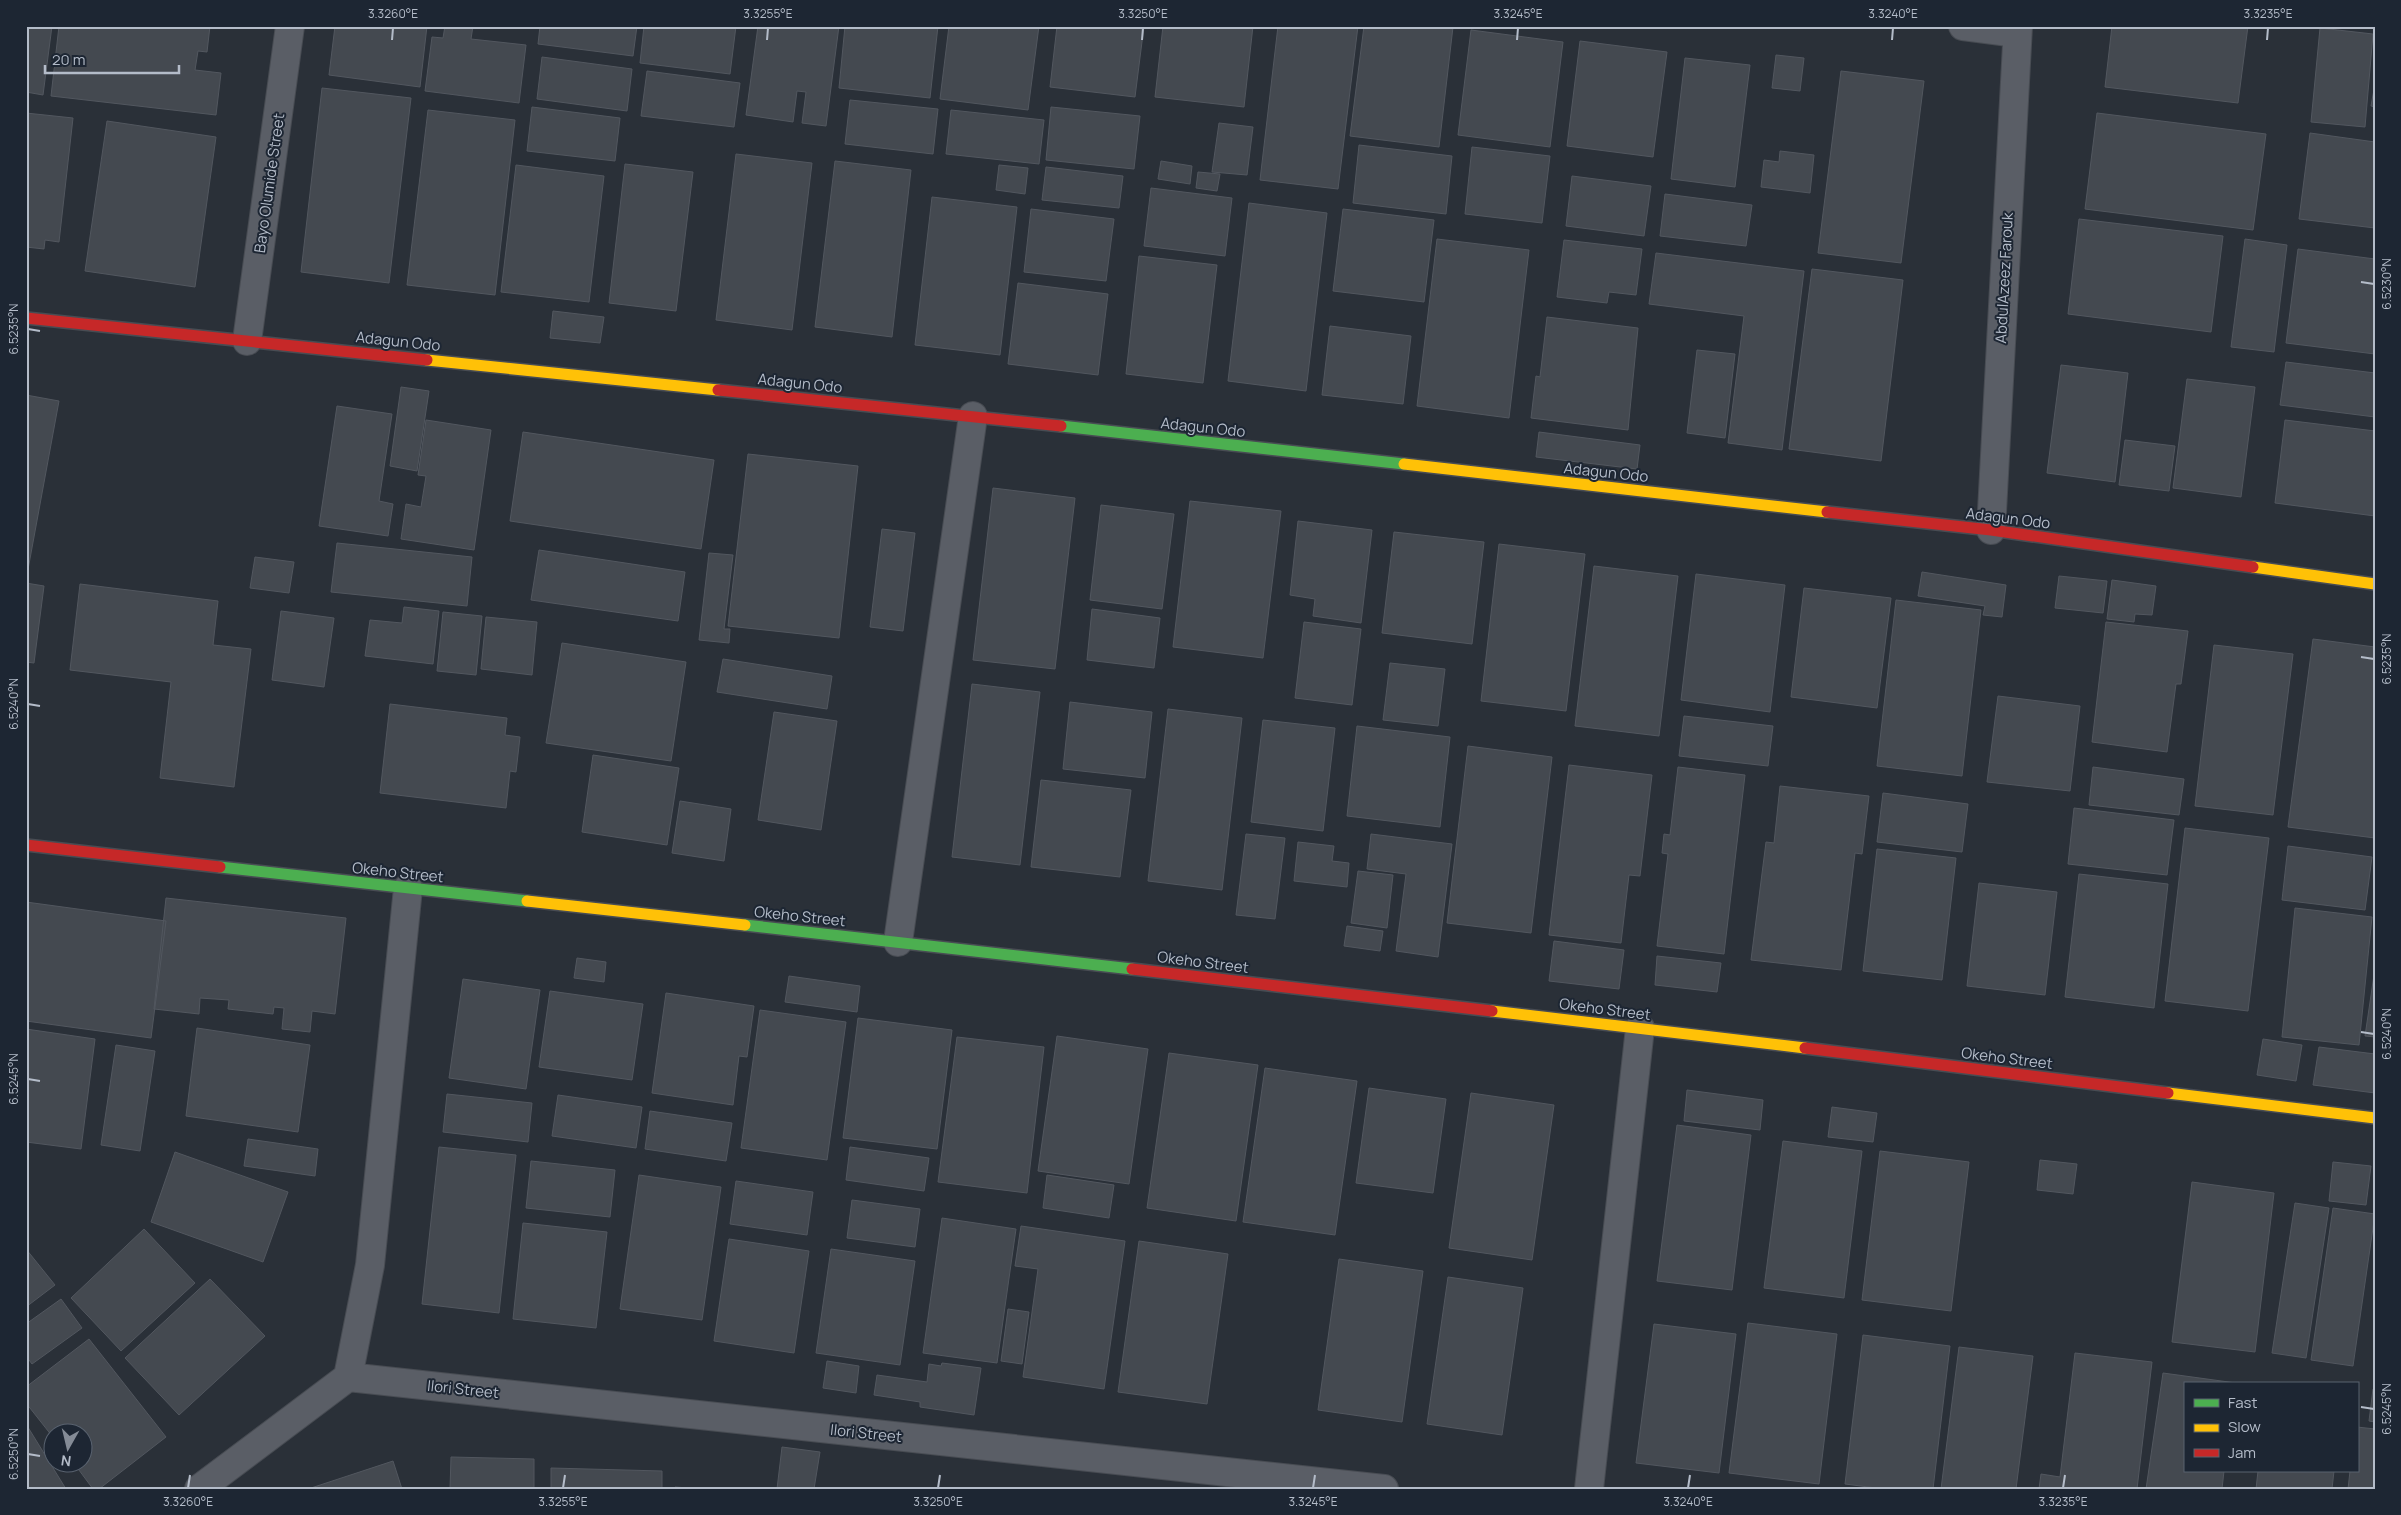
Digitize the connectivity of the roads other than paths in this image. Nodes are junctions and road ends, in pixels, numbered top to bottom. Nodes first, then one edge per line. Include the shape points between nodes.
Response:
1 (290, 26) edge
2 (1963, 26) edge
3 (2018, 30) edge
4 (26, 318) edge
5 (248, 341) junction
6 (973, 416) junction
7 (1991, 530) junction
8 (2375, 584) edge
9 (26, 845) edge
10 (408, 888) junction
11 (898, 942) junction
12 (1640, 1028) junction
13 (2375, 1118) edge
14 (348, 1377) junction
15 (199, 1489) edge
16 (1384, 1489) edge
17 (1589, 1489) edge

1 - 5 street, Bayo Olumide Street
2 - 3 street
3 - 7 street, AbdulAzeez Farouk
4 - 5 street, Adagun Odo
5 - 6 street, Adagun Odo
6 - 7 street, Adagun Odo
6 - 11 street
7 - 8 street, Adagun Odo
9 - 10 street, Okeho Street
10 - 11 street, Okeho Street
10 - 14 street via 370,1265
11 - 12 street, Okeho Street
12 - 13 street, Okeho Street
12 - 17 street
14 - 15 street
14 - 16 street, Ilori Street

